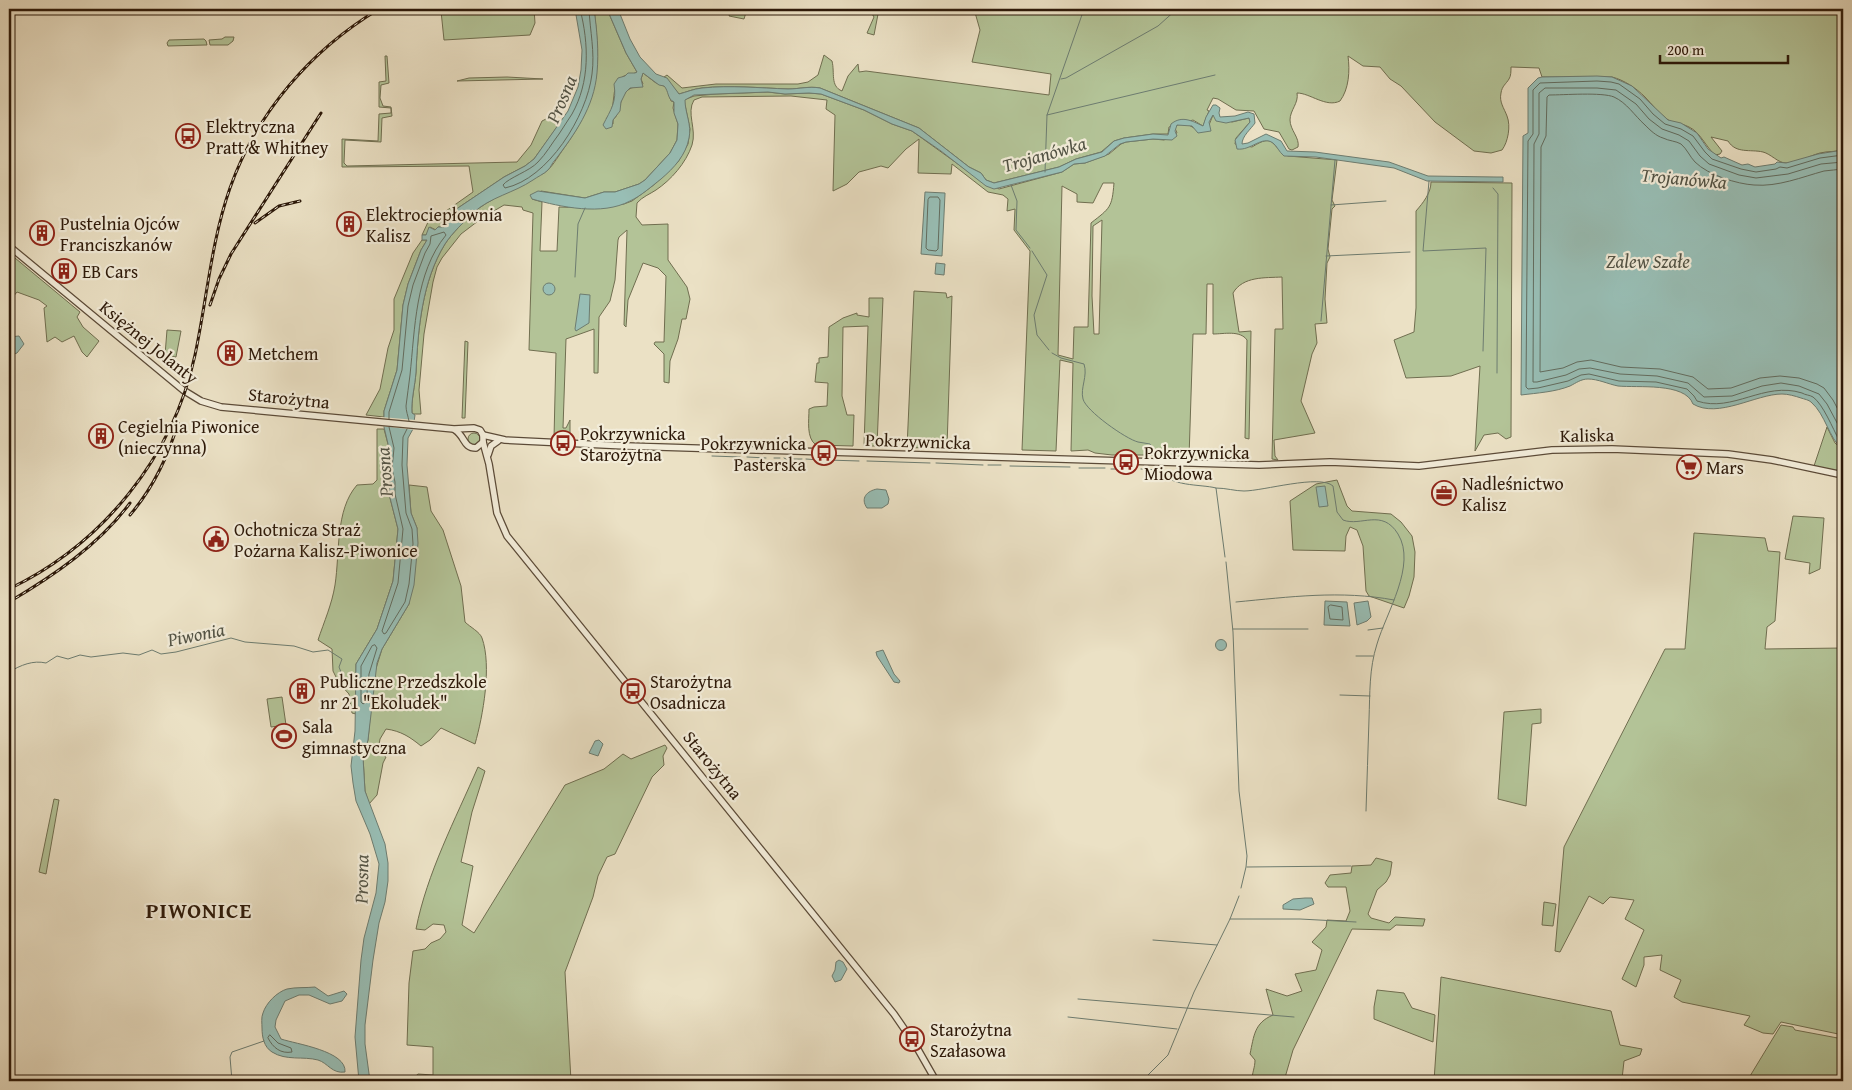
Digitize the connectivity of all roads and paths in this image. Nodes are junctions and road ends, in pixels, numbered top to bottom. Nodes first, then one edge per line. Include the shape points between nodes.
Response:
1 (9, 246) edge
2 (201, 401) joint
3 (454, 429) junction
4 (469, 430) junction
5 (484, 435) junction
6 (464, 438) junction
7 (501, 441) junction
8 (483, 442) junction
9 (476, 448) junction
10 (488, 458) junction
11 (1330, 462) joint
12 (1843, 475) edge
13 (936, 1081) edge

1 - 2 street, Księżnej Jolanty via 183,390
2 - 3 street, Starożytna via 221,407
3 - 4 street
3 - 6 street
4 - 5 street via 477,429
4 - 6 street
5 - 7 street, Pokrzywnicka
5 - 8 street
6 - 9 street via 468,446
7 - 8 street, Pokrzywnicka
7 - 10 street via 491,446
7 - 11 street, Pokrzywnicka via 1259,466
8 - 9 street
8 - 10 street, Starożytna
9 - 10 street
10 - 13 street, Starożytna via 497,513 507,536 889,1008 912,1038
11 - 12 street, Kaliska via 1419,466 1552,450 1612,449 1728,454

